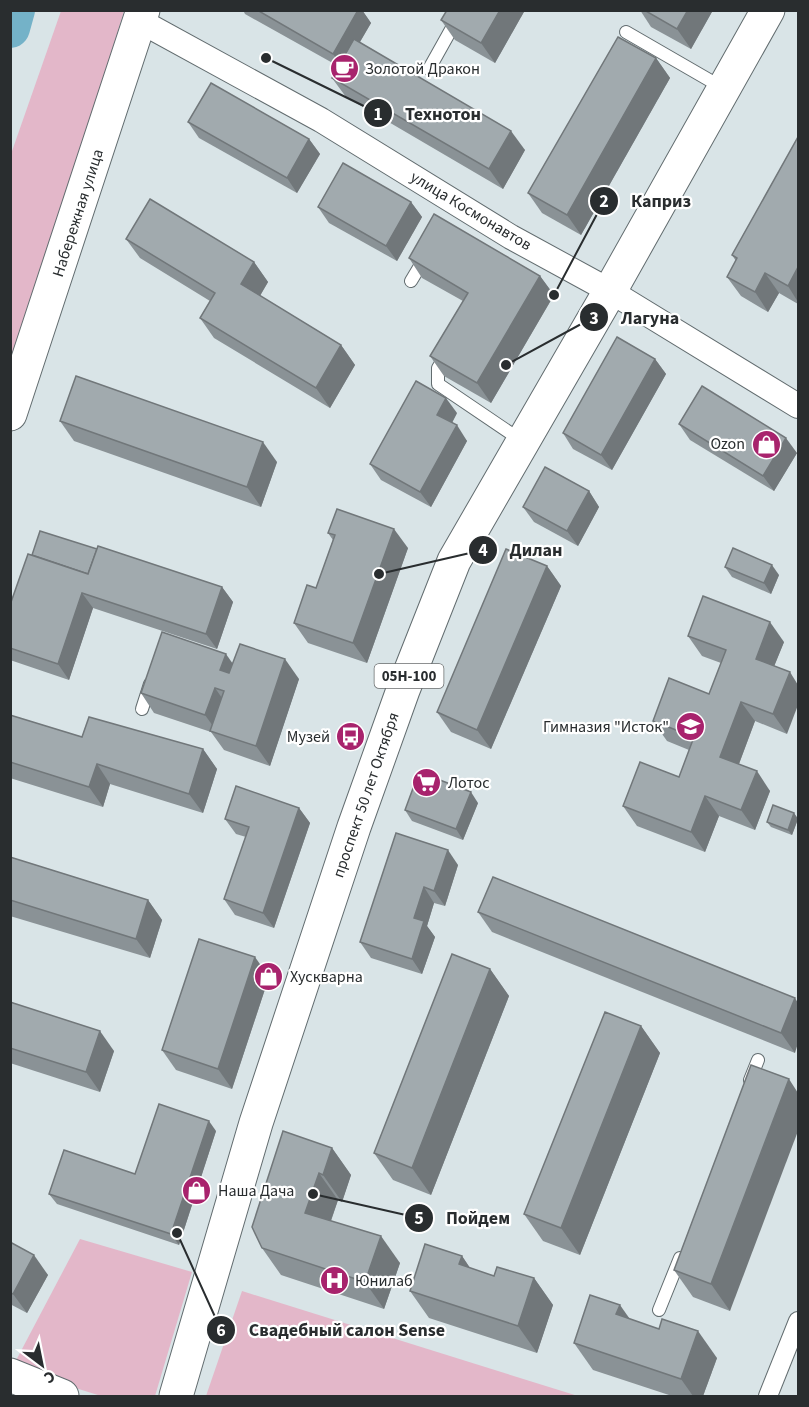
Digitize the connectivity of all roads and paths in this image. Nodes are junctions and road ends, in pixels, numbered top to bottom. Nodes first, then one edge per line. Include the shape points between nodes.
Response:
1 (462, 10) edge
2 (768, 10) edge
3 (142, 16) edge
4 (626, 32) dead end
5 (429, 69) dead end
6 (724, 88) junction
7 (434, 242) edge
8 (411, 281) edge
9 (610, 291) junction
10 (454, 340) edge
11 (798, 406) edge
12 (10, 414) edge
13 (524, 441) junction
14 (155, 668) edge
15 (141, 709) edge
16 (758, 1060) dead end
17 (745, 1093) edge
18 (685, 1245) edge
19 (659, 1310) dead end
20 (798, 1321) edge
21 (10, 1375) edge
22 (62, 1396) edge
23 (176, 1396) edge
24 (768, 1396) edge

1 - 5 lane
2 - 6 main road, проспект 50 лет Октября / 05Н-100
3 - 9 street, улица Космонавтов via 321,120 453,208
3 - 12 main road, Набережная улица
4 - 6 lane
6 - 9 main road, проспект 50 лет Октября / 05Н-100
7 - 8 lane
9 - 11 street, улица Космонавтов
9 - 13 main road, проспект 50 лет Октября / 05Н-100
10 - 13 lane via 438,368 438,384
13 - 23 main road, проспект 50 лет Октября / 05Н-100 via 453,561 399,700 256,1123
14 - 15 lane
16 - 17 lane
18 - 19 lane
20 - 24 street
21 - 22 main road

